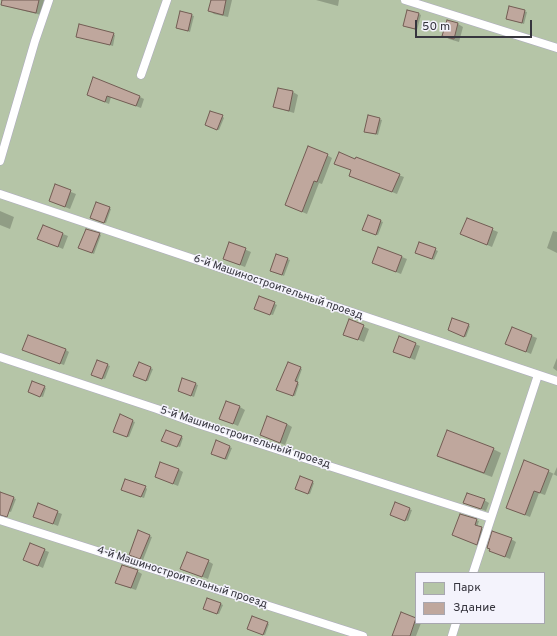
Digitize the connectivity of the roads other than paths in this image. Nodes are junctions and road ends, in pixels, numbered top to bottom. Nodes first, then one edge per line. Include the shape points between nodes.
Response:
1 (49, 0) edge
2 (167, 0) edge
3 (405, 0) edge
4 (557, 48) edge
5 (141, 74) dead end
6 (0, 161) edge
7 (0, 194) edge
8 (0, 357) edge
9 (538, 375) junction
10 (557, 381) edge
11 (491, 518) junction
12 (0, 520) edge
13 (473, 572) edge
14 (456, 624) edge
15 (363, 636) edge
16 (452, 636) edge

1 - 6 lane
2 - 5 lane
3 - 4 lane
7 - 9 lane, 6-й Машиностроительный проезд
8 - 11 lane, 5-й Машиностроительный проезд
9 - 10 lane, 6-й Машиностроительный проезд
9 - 11 lane
11 - 13 lane
12 - 15 lane, 4-й Машиностроительный проезд
14 - 16 lane

